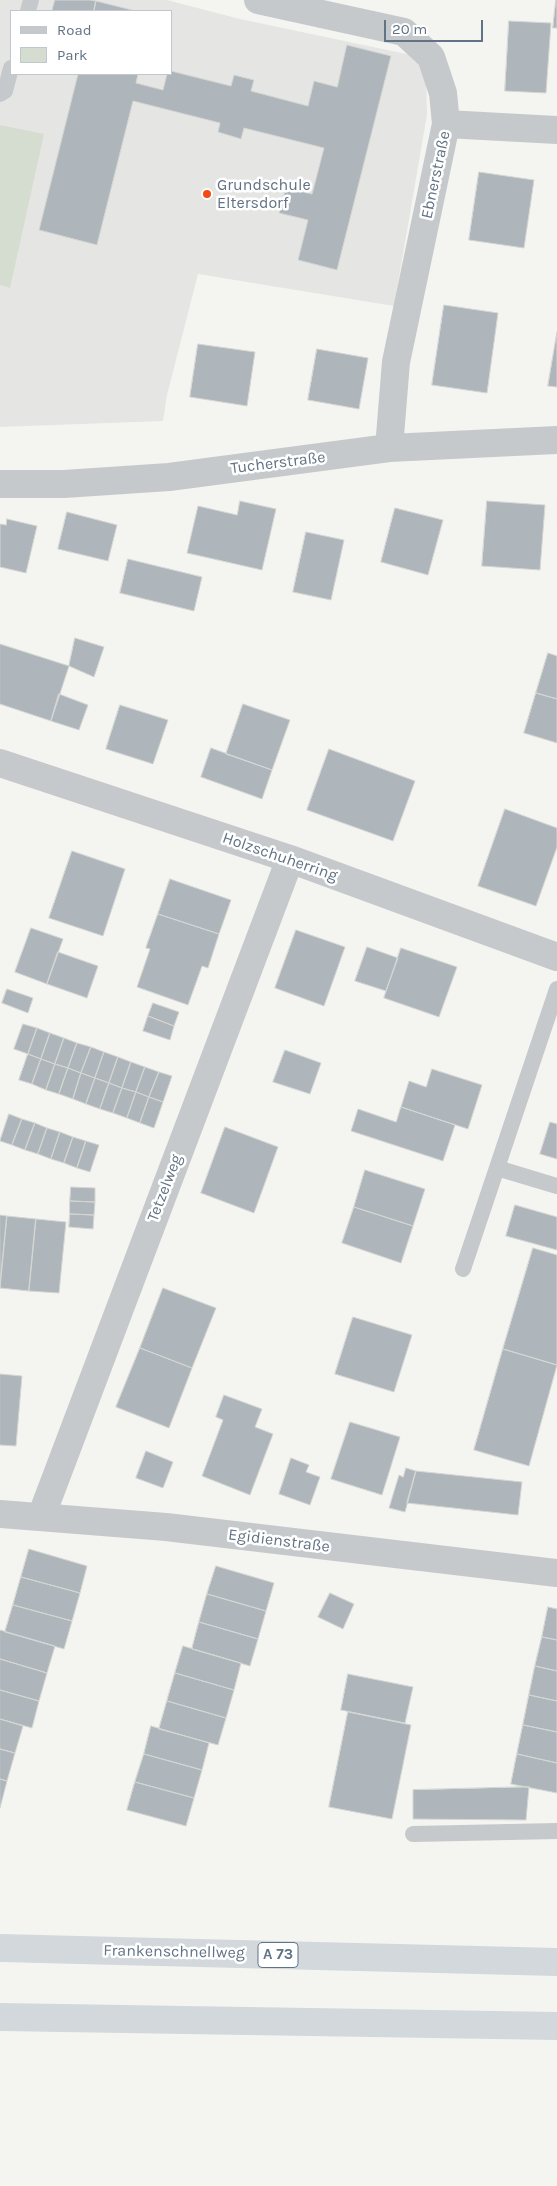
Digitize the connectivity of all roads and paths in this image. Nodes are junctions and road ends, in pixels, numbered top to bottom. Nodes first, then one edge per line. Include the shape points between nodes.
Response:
1 (258, 0) edge
2 (10, 72) edge
3 (0, 94) edge
4 (446, 124) junction
5 (557, 130) edge
6 (557, 440) edge
7 (389, 448) junction
8 (0, 484) edge
9 (0, 763) edge
10 (290, 859) junction
11 (557, 957) edge
12 (557, 989) edge
13 (497, 1168) junction
14 (557, 1186) edge
15 (463, 1269) dead end
16 (0, 1514) edge
17 (41, 1517) junction
18 (557, 1573) edge
19 (557, 1831) edge
20 (413, 1834) dead end
21 (0, 1948) edge
22 (557, 1962) edge
23 (0, 2017) edge
24 (557, 2026) edge

1 - 4 street, Ebnerstraße via 404,32 431,58 443,93
2 - 3 lane via 5,90
4 - 5 street
4 - 7 street, Ebnerstraße via 396,362
6 - 7 street, Tucherstraße
7 - 8 street, Tucherstraße via 169,476 64,484
9 - 10 street, Holzschuherring
10 - 11 street, Holzschuherring
10 - 17 street, Tetzelweg
12 - 13 lane
13 - 14 lane
13 - 15 lane
16 - 17 street, Egidienstraße
17 - 18 street, Egidienstraße via 166,1527
19 - 20 lane
21 - 22 highway, Frankenschnellweg / A 73
23 - 24 highway

